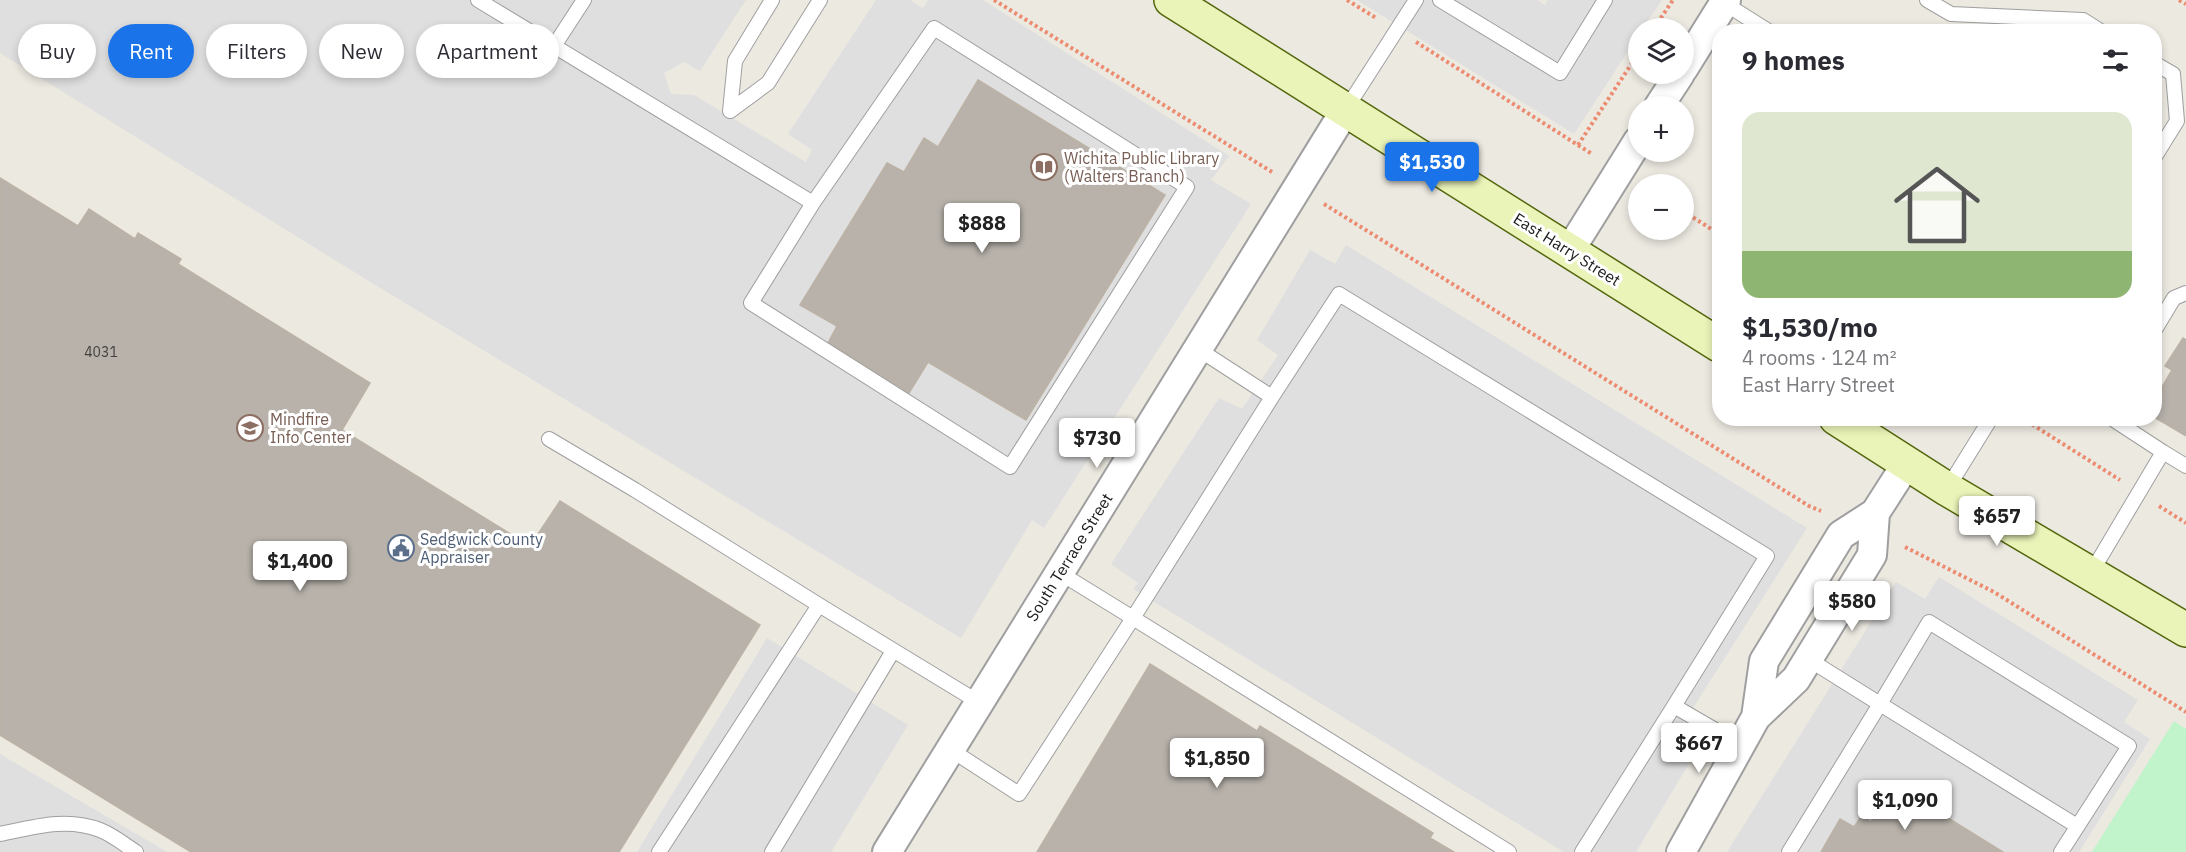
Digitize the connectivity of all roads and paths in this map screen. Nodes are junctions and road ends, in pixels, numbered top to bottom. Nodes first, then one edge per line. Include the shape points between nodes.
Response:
1 (478, 0) edge
2 (584, 0) edge
3 (772, 0) edge
4 (820, 0) edge
5 (994, 0) edge
6 (1171, 0) edge
7 (1347, 0) edge
8 (1416, 0) edge
9 (1440, 0) edge
10 (1605, 0) edge
11 (1673, 0) edge
12 (1927, 0) edge
13 (2179, 0) edge
14 (1725, 2) edge
15 (2186, 4) edge
16 (1661, 18) edge
17 (518, 24) edge
18 (1758, 24) edge
19 (2089, 24) edge
20 (1397, 30) junction
21 (559, 38) edge
22 (559, 49) edge
23 (1694, 51) edge
24 (2162, 68) edge
25 (1628, 69) edge
26 (1346, 109) junction
27 (1578, 145) junction
28 (2162, 145) edge
29 (1628, 157) edge
30 (1619, 171) junction
31 (1297, 188) junction
32 (813, 203) junction
33 (1694, 218) edge
34 (1712, 230) edge
35 (1570, 250) junction
36 (2180, 296) edge
37 (2162, 320) edge
38 (1712, 341) edge
39 (1198, 349) junction
40 (1272, 397) junction
41 (1849, 426) edge
42 (1986, 426) edge
43 (2034, 426) edge
44 (2123, 426) edge
45 (549, 439) dead end
46 (2163, 452) junction
47 (1907, 463) junction
48 (2186, 466) edge
49 (1947, 489) junction
50 (2139, 493) junction
51 (2186, 523) edge
52 (1868, 524) junction
53 (1060, 573) junction
54 (2091, 573) junction
55 (819, 605) junction
56 (1133, 618) junction
57 (2186, 630) edge
58 (892, 651) junction
59 (1808, 659) junction
60 (980, 703) junction
61 (1880, 704) junction
62 (1674, 706) junction
63 (2186, 712) edge
64 (1756, 717) junction
65 (1742, 746) junction
66 (951, 750) junction
67 (2077, 826) junction
68 (0, 834) edge
69 (136, 852) edge
70 (659, 852) edge
71 (772, 852) edge
72 (886, 852) edge
73 (1509, 852) edge
74 (1582, 852) edge
75 (1681, 852) edge
76 (1789, 852) edge
77 (2061, 852) edge

1 - 17 lane
2 - 21 lane
3 - 4 lane via 735,61 730,111 768,83
5 - 31 path
6 - 26 main road, East Harry Street
7 - 20 path
8 - 20 lane
9 - 10 lane via 1560,73
11 - 16 path
12 - 19 lane via 1951,14 2083,20
13 - 15 path
14 - 18 lane
14 - 23 street
20 - 26 lane
20 - 27 path
22 - 32 lane
24 - 28 lane via 2173,74 2177,121
25 - 27 path
26 - 31 street, South Terrace Street
26 - 35 main road, East Harry Street
27 - 30 path
29 - 30 street
30 - 35 street
31 - 39 street, South Terrace Street
31 - 52 path via 1809,506
32 - 32 lane via 934,28 1187,187 1010,467 751,303
33 - 34 path
35 - 38 main road, East Harry Street
36 - 37 lane
39 - 40 lane
39 - 53 street, South Terrace Street
40 - 56 lane
40 - 62 lane via 1339,294 1767,556
41 - 47 main road
42 - 49 lane
43 - 50 path
44 - 46 lane
45 - 55 lane
46 - 48 lane
46 - 50 lane
47 - 49 main road
47 - 52 street
49 - 54 main road
50 - 51 path
50 - 54 lane
52 - 59 street via 1872,555
52 - 63 path via 1994,592
52 - 64 street via 1841,535 1764,661
53 - 56 lane
53 - 60 street, South Terrace Street
54 - 57 main road
55 - 58 lane
55 - 70 lane
56 - 66 lane via 1019,794
56 - 73 lane
58 - 60 lane
58 - 71 lane
59 - 61 lane
59 - 64 street via 1796,679
60 - 66 street, South Terrace Street
61 - 67 lane
61 - 67 lane via 1929,622 2129,746
61 - 76 lane
62 - 65 lane
62 - 74 lane
64 - 65 street
65 - 75 street
66 - 72 street, South Terrace Street
67 - 77 lane
68 - 69 lane via 76,822 102,830

